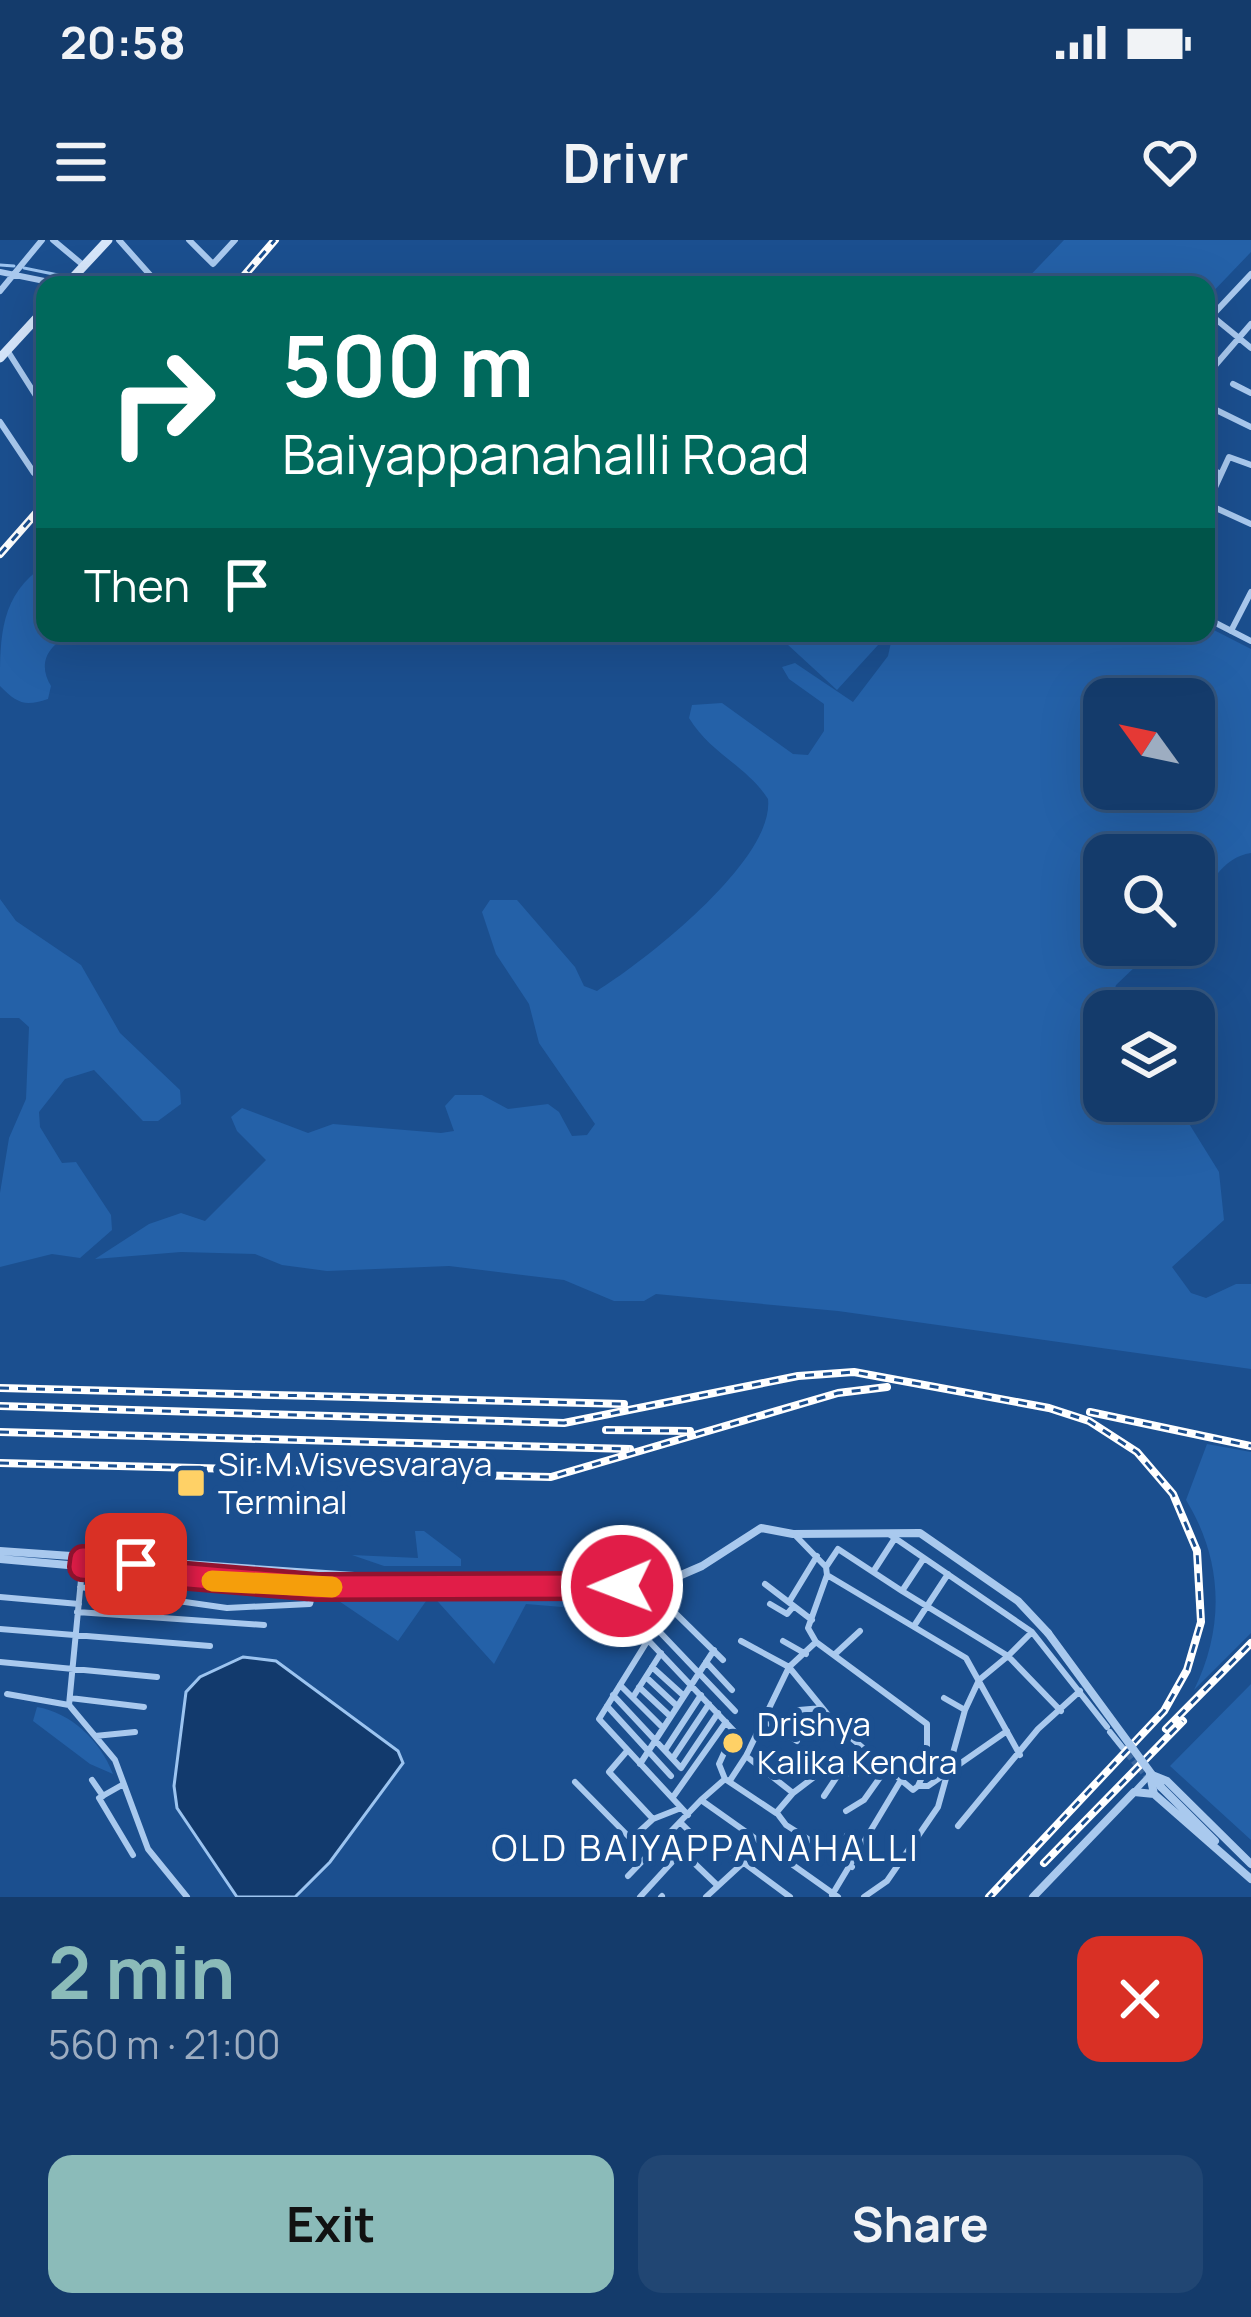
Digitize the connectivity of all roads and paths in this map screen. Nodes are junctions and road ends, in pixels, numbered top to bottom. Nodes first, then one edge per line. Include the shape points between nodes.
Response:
1 (42, 240) edge
2 (53, 240) edge
3 (119, 240) edge
4 (189, 240) edge
5 (235, 240) edge
6 (106, 241) edge
7 (84, 266) junction
8 (20, 269) junction
9 (0, 272) edge
10 (1251, 274) edge
11 (46, 276) edge
12 (76, 276) edge
13 (151, 276) edge
14 (0, 291) edge
15 (1215, 313) edge
16 (36, 319) edge
17 (33, 322) junction
18 (1215, 323) edge
19 (1251, 324) edge
20 (36, 327) edge
21 (1238, 338) junction
22 (1251, 348) edge
23 (4, 354) edge
24 (1215, 365) edge
25 (1233, 384) dead end
26 (1251, 393) edge
27 (36, 398) edge
28 (1215, 409) edge
29 (0, 422) edge
30 (1251, 427) edge
31 (1251, 465) edge
32 (1215, 471) edge
33 (34, 473) dead end
34 (1221, 474) junction
35 (1215, 488) edge
36 (1215, 509) edge
37 (1251, 524) edge
38 (1251, 592) edge
39 (1215, 623) edge
40 (1231, 631) junction
41 (1251, 641) edge
42 (848, 1531) junction
43 (886, 1532) junction
44 (794, 1534) junction
45 (896, 1538) junction
46 (838, 1549) junction
47 (0, 1555) edge
48 (817, 1556) junction
49 (924, 1558) junction
50 (82, 1563) junction
51 (827, 1571) junction
52 (873, 1572) junction
53 (948, 1574) junction
54 (318, 1575) junction
55 (668, 1580) junction
56 (515, 1582) junction
57 (765, 1585) dead end
58 (80, 1587) junction
59 (317, 1587) junction
60 (902, 1591) junction
61 (0, 1597) edge
62 (666, 1604) junction
63 (770, 1604) dead end
64 (791, 1604) junction
65 (928, 1605) junction
66 (78, 1608) junction
67 (812, 1620) junction
68 (264, 1625) dead end
69 (914, 1627) junction
70 (656, 1628) junction
71 (0, 1629) edge
72 (860, 1630) dead end
73 (1032, 1632) junction
74 (75, 1636) junction
75 (648, 1640) junction
76 (741, 1640) dead end
77 (783, 1641) dead end
78 (816, 1642) junction
79 (210, 1646) dead end
80 (714, 1650) junction
81 (661, 1653) junction
82 (807, 1655) junction
83 (834, 1655) junction
84 (1008, 1656) junction
85 (723, 1660) dead end
86 (0, 1662) edge
87 (706, 1662) junction
88 (72, 1667) junction
89 (652, 1667) junction
90 (790, 1667) junction
91 (699, 1673) junction
92 (646, 1676) junction
93 (157, 1677) dead end
94 (979, 1680) junction
95 (620, 1685) junction
96 (691, 1685) junction
97 (639, 1687) junction
98 (732, 1690) dead end
99 (1080, 1691) junction
100 (7, 1694) dead end
101 (614, 1695) junction
102 (700, 1695) junction
103 (684, 1696) junction
104 (632, 1697) junction
105 (944, 1698) dead end
106 (69, 1701) junction
107 (709, 1704) junction
108 (607, 1706) junction
109 (677, 1706) junction
110 (144, 1707) dead end
111 (822, 1708) junction
112 (964, 1710) junction
113 (735, 1711) dead end
114 (1061, 1711) junction
115 (718, 1713) junction
116 (670, 1717) junction
117 (766, 1720) junction
118 (726, 1722) junction
119 (782, 1723) dead end
120 (663, 1728) junction
121 (1007, 1731) junction
122 (135, 1732) dead end
123 (95, 1736) junction
124 (655, 1739) junction
125 (796, 1741) dead end
126 (1122, 1747) tunnel mouth
127 (649, 1749) junction
128 (665, 1750) junction
129 (627, 1751) junction
130 (867, 1755) junction
131 (1020, 1755) junction
132 (746, 1756) junction
133 (676, 1762) junction
134 (640, 1764) junction
135 (948, 1768) junction
136 (886, 1769) junction
137 (671, 1776) junction
138 (814, 1777) dead end
139 (728, 1779) junction
140 (92, 1780) dead end
141 (901, 1780) junction
142 (575, 1782) dead end
143 (1151, 1783) junction
144 (122, 1785) junction
145 (918, 1786) junction
146 (663, 1789) junction
147 (1134, 1792) junction
148 (793, 1793) junction
149 (103, 1796) junction
150 (824, 1796) dead end
151 (672, 1798) junction
152 (701, 1800) junction
153 (685, 1811) junction
154 (846, 1811) dead end
155 (777, 1813) junction
156 (653, 1819) junction
157 (680, 1822) junction
158 (958, 1826) dead end
159 (847, 1835) dead end
160 (724, 1848) dead end
161 (864, 1848) junction
162 (133, 1855) dead end
163 (692, 1861) dead end
164 (743, 1862) junction
165 (852, 1867) junction
166 (1251, 1872) edge
167 (628, 1876) dead end
168 (717, 1885) junction
169 (834, 1896) edge
170 (187, 1897) edge
171 (640, 1897) edge
172 (706, 1897) edge
173 (790, 1897) edge
174 (864, 1897) edge
175 (1033, 1897) edge

1 - 8 street
2 - 7 street
3 - 13 street
4 - 5 street via 210,263
6 - 7 main road
7 - 12 main road
8 - 9 street
8 - 11 street
8 - 14 street
10 - 15 street
16 - 17 main road
17 - 20 street
17 - 23 main road
18 - 21 street
19 - 21 street
21 - 22 street
21 - 24 street
23 - 27 street
25 - 26 street
28 - 30 street
29 - 33 street
31 - 34 street via 1231,456
32 - 34 street
34 - 35 street
36 - 37 street
38 - 40 street
39 - 40 street
40 - 41 street
42 - 43 street
42 - 44 street
42 - 46 street
43 - 45 street
43 - 166 street, bridge via 920,1533 1018,1601 1161,1787
44 - 48 street
44 - 55 street via 761,1528
45 - 49 street
45 - 52 street
46 - 51 street
46 - 52 street
47 - 50 street
48 - 51 street
48 - 64 street
49 - 53 street
49 - 60 street
50 - 54 street
50 - 58 street
50 - 59 street
51 - 67 street
51 - 69 street
52 - 60 street
53 - 65 street
53 - 73 street
54 - 56 street
54 - 59 street
55 - 56 street
55 - 62 street
56 - 59 street
57 - 64 street
58 - 59 street via 227,1608 310,1604
58 - 66 street
60 - 65 street
61 - 66 street
62 - 70 street
62 - 80 street
63 - 64 street via 787,1614
64 - 67 street
65 - 69 street
65 - 84 street
66 - 68 street
66 - 74 street
67 - 78 street
69 - 94 street via 966,1658
70 - 75 street
70 - 91 street
71 - 74 street
72 - 83 street
73 - 84 street
73 - 99 street
74 - 79 street
74 - 88 street
75 - 81 street
75 - 95 street
76 - 90 street
77 - 82 street
78 - 82 street
78 - 83 street
80 - 85 street
80 - 87 street
81 - 89 street
81 - 96 street
82 - 90 street
83 - 145 street via 927,1724 927,1766
84 - 94 street
84 - 114 street
86 - 88 street
87 - 91 street
87 - 98 street
88 - 93 street
88 - 106 street
89 - 92 street
89 - 103 street
90 - 111 street
90 - 117 street
91 - 96 street
91 - 113 street
92 - 97 street
92 - 109 street
94 - 112 street
94 - 121 street
95 - 101 street
95 - 104 street
96 - 102 street
96 - 103 street
97 - 104 street
97 - 116 street
99 - 114 street
99 - 126 street
100 - 106 street
101 - 108 street
101 - 124 street
102 - 107 street
102 - 128 street
103 - 109 street
104 - 120 street
105 - 112 street
106 - 110 street
106 - 123 street
107 - 115 street
107 - 133 street
108 - 127 street
108 - 129 street via 599,1719
109 - 116 street
111 - 119 street via 799,1710
111 - 130 street
112 - 135 street
114 - 131 street
115 - 118 street
115 - 133 street via 683,1767
116 - 120 street
117 - 125 street
117 - 132 street
118 - 139 street via 736,1735 718,1764
118 - 151 street
120 - 124 street
121 - 131 street
121 - 135 street
122 - 123 street
123 - 144 street
124 - 127 street
124 - 128 street
127 - 134 street
127 - 137 street
128 - 133 street
129 - 134 street
129 - 156 street via 609,1772
130 - 136 street
130 - 150 street
131 - 158 street
132 - 139 street
132 - 148 street
133 - 137 street
134 - 146 street
135 - 145 street
135 - 174 street via 938,1807 887,1880
136 - 141 street
136 - 154 street
137 - 146 street
138 - 148 street
139 - 152 street
139 - 155 street
140 - 149 street
141 - 145 street
141 - 161 street
142 - 156 street via 631,1839
143 - 147 street
143 - 147 street
143 - 166 street via 1186,1823
143 - 166 street via 1167,1781
144 - 149 street
144 - 170 street via 148,1850
146 - 151 street
147 - 175 street
148 - 155 street
149 - 162 street
151 - 153 street
152 - 153 street
152 - 169 street
153 - 156 street
153 - 157 street
155 - 165 street
157 - 167 street
157 - 171 street via 694,1838
159 - 161 street
160 - 164 street
161 - 165 street
163 - 168 street
164 - 168 street
164 - 173 street
165 - 169 street
168 - 172 street

